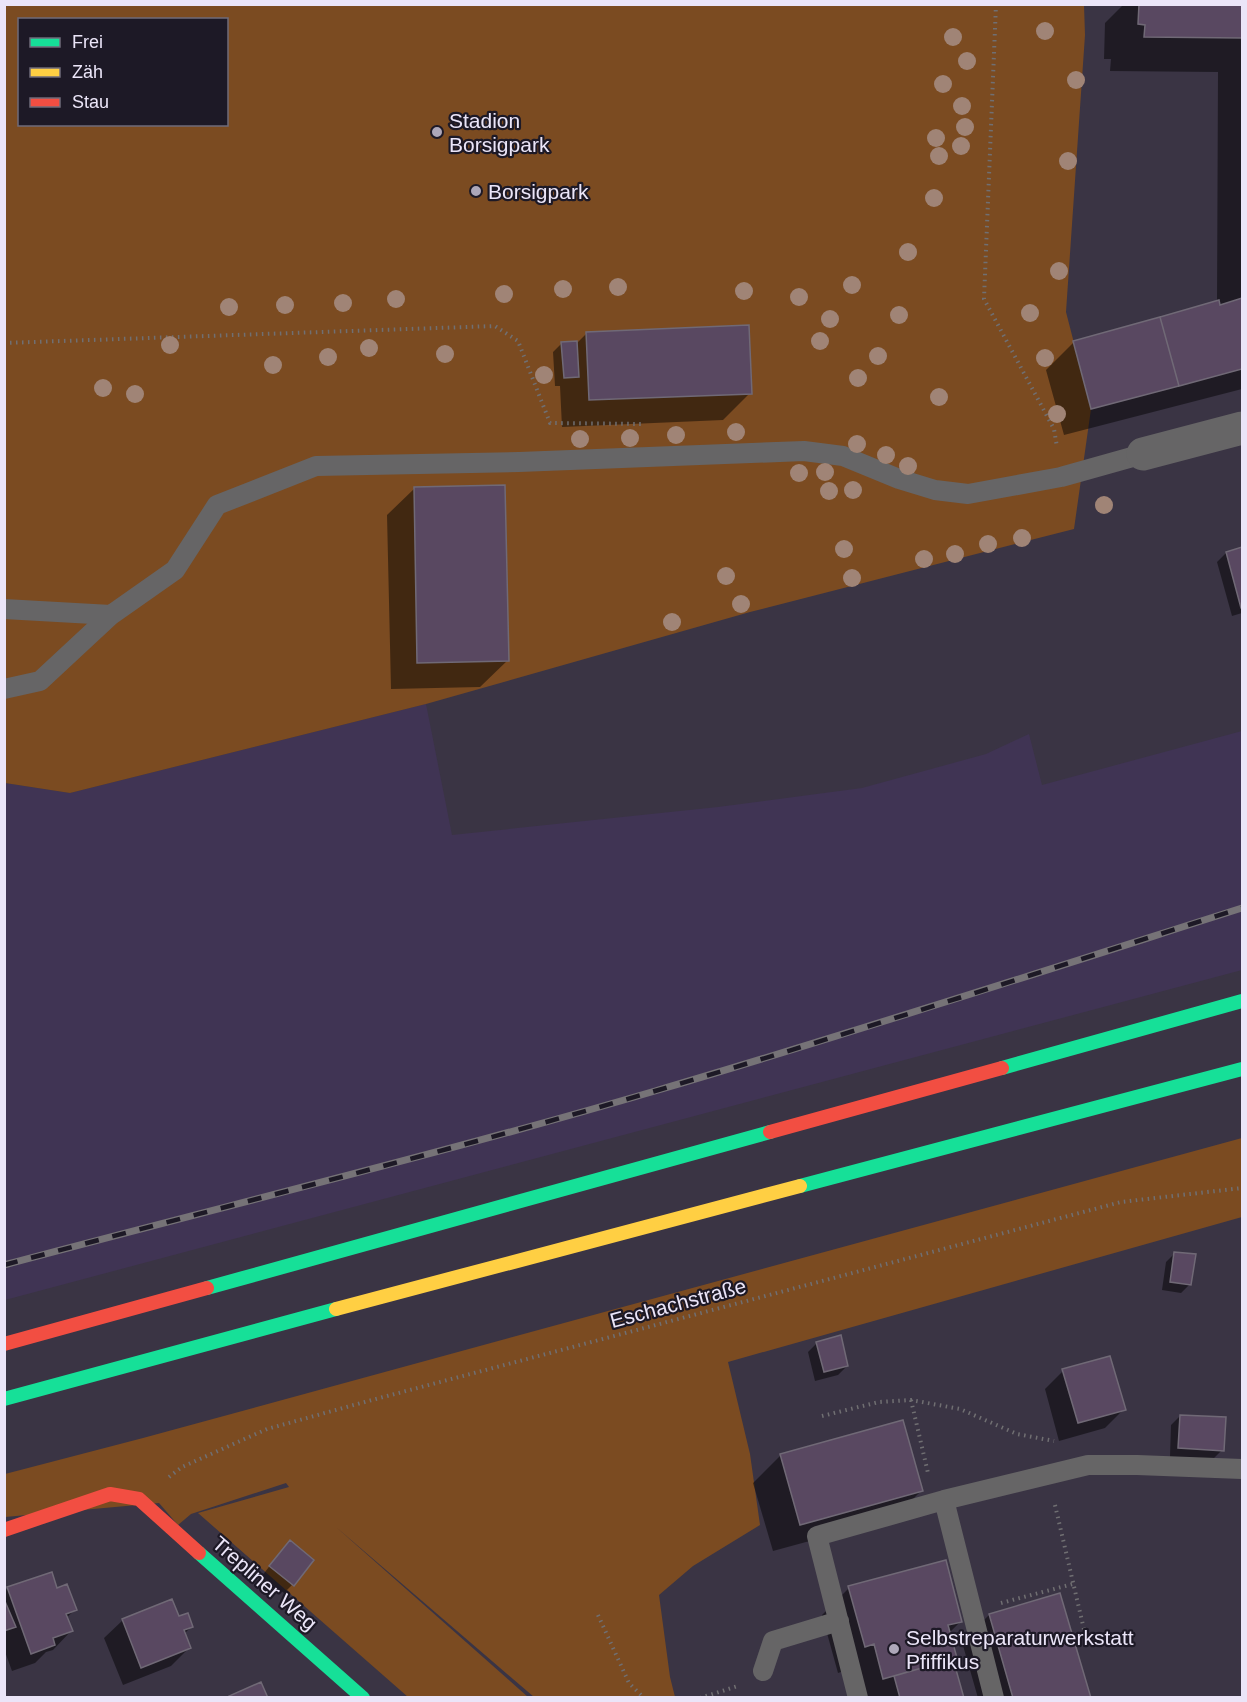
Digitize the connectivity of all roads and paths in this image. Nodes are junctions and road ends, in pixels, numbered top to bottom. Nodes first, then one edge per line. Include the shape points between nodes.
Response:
1 (996, 4) edge
2 (4, 343) edge
3 (646, 424) dead end
4 (1242, 428) edge
5 (1143, 454) joint
6 (1061, 477) junction
7 (4, 609) edge
8 (111, 615) junction
9 (4, 689) edge
10 (1242, 1001) edge
11 (1242, 1069) edge
12 (1242, 1188) edge
13 (4, 1344) edge
14 (4, 1399) edge
15 (911, 1400) junction
16 (822, 1416) dead end
17 (1088, 1465) junction
18 (1242, 1469) edge
19 (1048, 1474) junction
20 (139, 1499) junction
21 (940, 1501) junction
22 (4, 1530) edge
23 (1073, 1584) junction
24 (972, 1610) junction
25 (598, 1615) dead end
26 (839, 1622) junction
27 (1086, 1638) dead end
28 (763, 1671) joint
29 (363, 1698) edge
30 (644, 1698) edge
31 (700, 1698) edge
32 (858, 1698) edge
33 (994, 1698) edge

1 - 6 path via 984,300 1054,429
2 - 3 path via 495,326 518,341 550,423
4 - 5 street
5 - 6 lane
6 - 8 lane via 968,494 934,490 843,456 804,451 316,466 217,505 175,570
7 - 8 lane
8 - 9 lane via 40,681
10 - 13 main road
11 - 14 main road
12 - 20 path, Eschachstraße via 1121,1202 340,1408 267,1430 182,1467
15 - 16 path via 879,1402
15 - 17 path via 960,1409 1017,1434 1083,1446
15 - 21 path
17 - 18 lane
17 - 19 lane
19 - 21 lane
19 - 23 path
20 - 22 main road via 110,1494
20 - 29 main road, Trepliner Weg
21 - 24 lane
21 - 26 lane via 817,1536
23 - 24 path
23 - 27 path
24 - 33 lane
25 - 30 path via 628,1683
26 - 28 lane via 773,1641
26 - 32 lane
28 - 31 path via 755,1681

